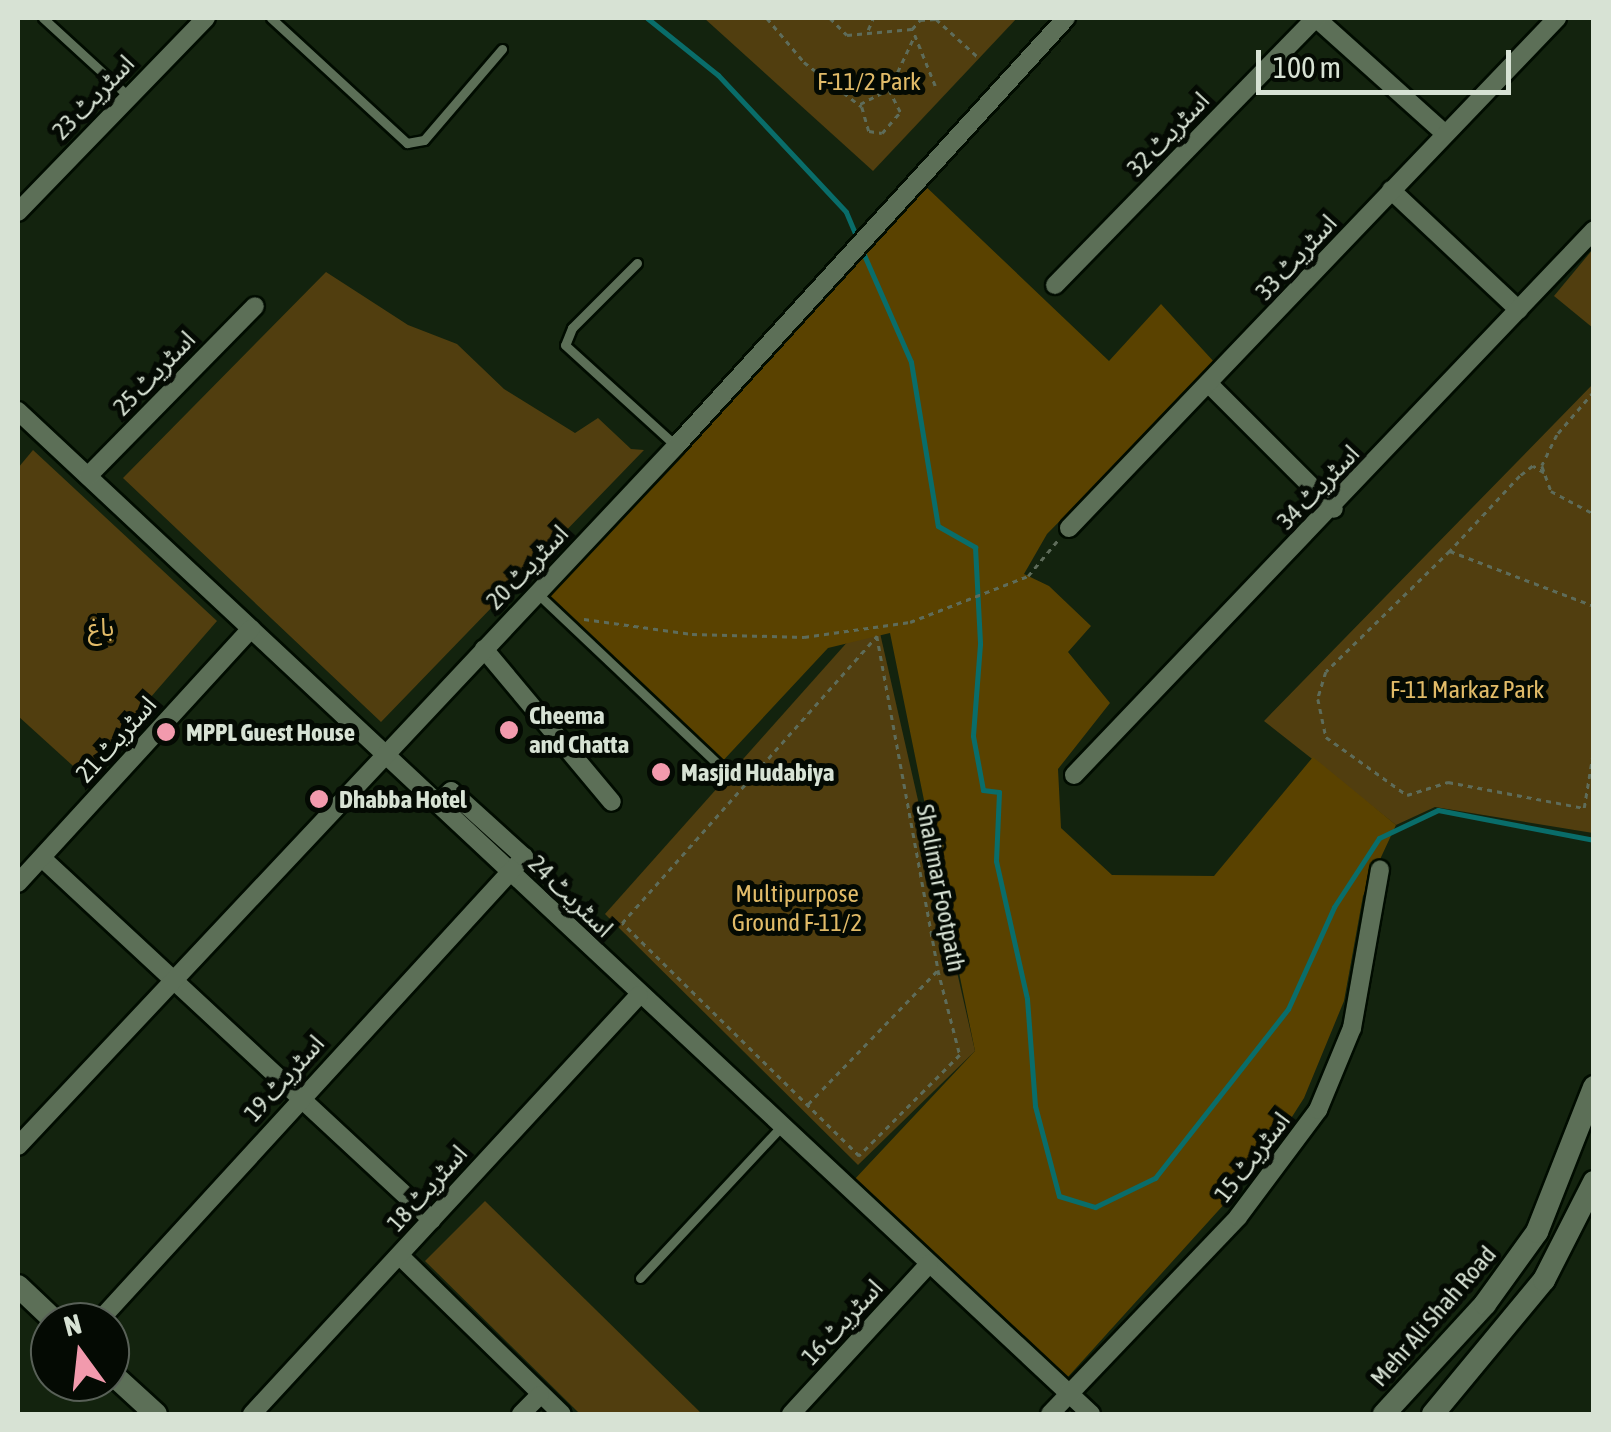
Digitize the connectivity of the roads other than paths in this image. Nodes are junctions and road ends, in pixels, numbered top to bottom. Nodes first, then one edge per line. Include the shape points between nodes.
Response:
1 (43, 18) edge
2 (206, 18) edge
3 (270, 18) edge
4 (1066, 18) edge
5 (1316, 18) edge
6 (1557, 18) edge
7 (502, 50) dead end
8 (127, 96) junction
9 (1444, 133) junction
10 (1391, 190) junction
11 (18, 212) edge
12 (1594, 230) edge
13 (638, 263) dead end
14 (1054, 285) dead end
15 (255, 306) dead end
16 (1519, 310) junction
17 (1210, 385) junction
18 (18, 411) edge
19 (676, 446) junction
20 (88, 476) junction
21 (1334, 509) junction
22 (1069, 528) road end
23 (536, 593) junction
24 (251, 629) junction
25 (484, 648) junction
26 (383, 752) junction
27 (720, 765) dead end
28 (1074, 774) dead end
29 (612, 802) dead end
30 (42, 858) junction
31 (1380, 869) dead end
32 (509, 871) junction
33 (18, 884) edge
34 (172, 978) junction
35 (639, 995) junction
36 (1594, 1087) edge
37 (300, 1096) junction
38 (781, 1127) junction
39 (18, 1146) edge
40 (1594, 1182) edge
41 (432, 1220) junction
42 (400, 1256) junction
43 (929, 1264) junction
44 (640, 1278) dead end
45 (116, 1302) edge
46 (130, 1390) edge
47 (1069, 1394) junction
48 (540, 1395) junction
49 (156, 1414) edge
50 (252, 1414) edge
51 (522, 1414) edge
52 (562, 1414) edge
53 (791, 1414) edge
54 (1050, 1414) edge
55 (1091, 1414) edge
56 (1384, 1414) edge
57 (1433, 1414) edge

1 - 8 lane
2 - 8 street, اسٹریٹ 23
3 - 7 lane via 407,143 424,140
4 - 19 street, اسٹریٹ 20
5 - 9 street
5 - 14 street, اسٹریٹ 32
6 - 9 street, اسٹریٹ 33
8 - 11 street, اسٹریٹ 23
9 - 10 street, اسٹریٹ 33
10 - 16 street
10 - 17 street, اسٹریٹ 33
12 - 16 street, اسٹریٹ 34
13 - 19 lane via 572,328 565,345
15 - 20 street, اسٹریٹ 25
16 - 21 street, اسٹریٹ 34
17 - 21 street
17 - 22 street, اسٹریٹ 33
18 - 20 street, اسٹریٹ 24
19 - 23 street, اسٹریٹ 20
20 - 24 street, اسٹریٹ 24
21 - 28 street, اسٹریٹ 34
23 - 25 street, اسٹریٹ 20
23 - 27 lane
24 - 26 street, اسٹریٹ 24
24 - 30 street, اسٹریٹ 21
25 - 26 street, اسٹریٹ 20
25 - 29 street
26 - 32 street, اسٹریٹ 24
26 - 34 street, اسٹریٹ 20
30 - 33 street, اسٹریٹ 21
30 - 34 street
31 - 47 street, اسٹریٹ 15 via 1352,1028 1318,1110 1267,1184
32 - 35 street, اسٹریٹ 24
32 - 37 street, اسٹریٹ 19
34 - 37 street
34 - 39 street, اسٹریٹ 20
35 - 38 street, اسٹریٹ 24
35 - 41 street, اسٹریٹ 18
36 - 56 street, Mehr Ali Shah Road via 1537,1232 1485,1304
37 - 41 street
37 - 45 street, اسٹریٹ 19
38 - 43 street, اسٹریٹ 24
38 - 44 lane
40 - 57 street via 1544,1280
41 - 42 street, اسٹریٹ 18
42 - 48 street
42 - 50 street, اسٹریٹ 18
43 - 47 street, اسٹریٹ 24
43 - 53 street, اسٹریٹ 16
46 - 49 street
47 - 54 street, اسٹریٹ 15
47 - 55 street, اسٹریٹ 24
48 - 51 street
48 - 52 street

